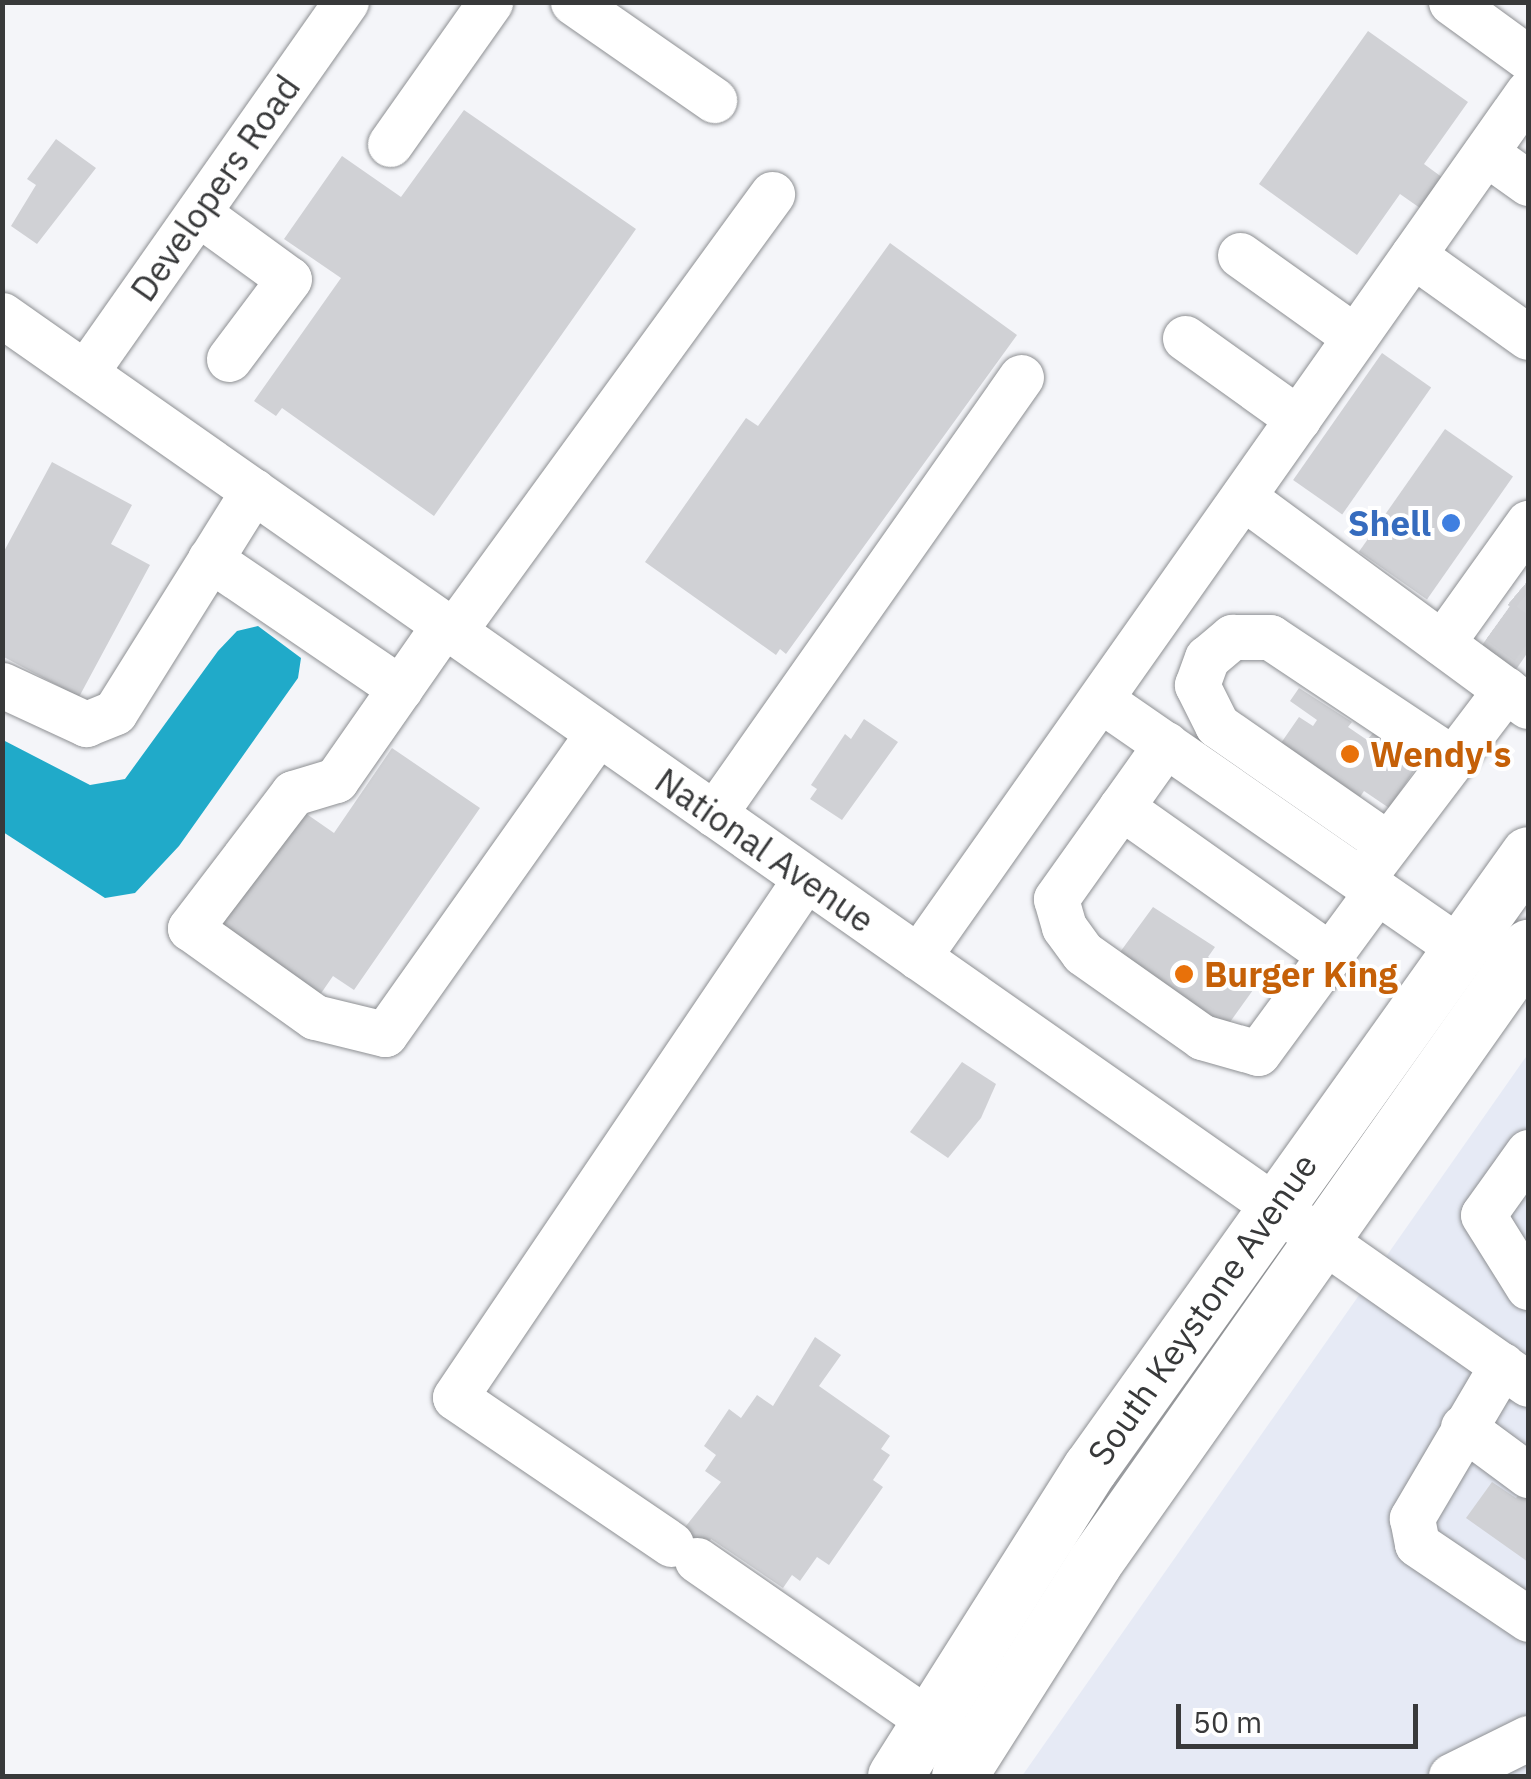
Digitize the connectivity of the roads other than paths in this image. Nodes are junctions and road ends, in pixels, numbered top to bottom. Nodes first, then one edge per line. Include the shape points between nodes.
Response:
1 (346, 2) edge
2 (490, 2) edge
3 (574, 2) edge
4 (1451, 2) edge
5 (1528, 58) edge
6 (1528, 92) edge
7 (714, 100) dead end
8 (390, 144) dead end
9 (1486, 153) junction
10 (1528, 182) edge
11 (772, 194) dead end
12 (198, 214) junction
13 (1240, 255) dead end
14 (1413, 255) junction
15 (2, 315) edge
16 (1528, 337) edge
17 (1185, 338) dead end
18 (1355, 338) junction
19 (229, 359) dead end
20 (85, 373) junction
21 (1021, 377) dead end
22 (1298, 418) junction
23 (253, 491) junction
24 (1243, 497) junction
25 (210, 559) junction
26 (1509, 568) edge
27 (448, 628) junction
28 (1442, 643) junction
29 (2, 685) edge
30 (400, 688) junction
31 (1198, 689) junction
32 (1517, 698) edge
33 (1101, 700) junction
34 (598, 733) junction
35 (1163, 742) junction
36 (1453, 759) junction
37 (1121, 807) junction
38 (714, 814) junction
39 (1388, 844) junction
40 (1528, 854) edge
41 (805, 879) junction
42 (1369, 886) junction
43 (1528, 947) edge
44 (1459, 948) junction
45 (1330, 954) junction
46 (918, 958) junction
47 (1528, 1152) edge
48 (1273, 1207) junction
49 (1319, 1239) junction
50 (1528, 1287) edge
51 (1515, 1374) edge
52 (1463, 1428) junction
53 (1528, 1475) edge
54 (1528, 1619) edge
55 (928, 1720) junction
56 (1523, 1748) edge
57 (895, 1776) edge
58 (959, 1776) edge
59 (1451, 1776) edge

1 - 12 street, Developers Road
2 - 8 street
3 - 7 street
4 - 5 street
6 - 9 street
9 - 10 street
9 - 14 street
11 - 27 street
12 - 19 street via 289,278
12 - 20 street, Developers Road
13 - 18 street
14 - 16 street
14 - 18 street
15 - 20 street, National Avenue
17 - 22 street
18 - 22 street
20 - 23 street, National Avenue
21 - 38 street
22 - 24 street
23 - 25 street
23 - 27 street, National Avenue
24 - 28 street
24 - 33 street
25 - 29 street via 115,712 86,724
25 - 30 street
26 - 28 street
27 - 30 street
27 - 34 street, National Avenue
28 - 32 street
30 - 34 street via 336,780 294,794 190,928 315,1017 386,1034
31 - 35 street
31 - 36 street via 1207,658 1232,637 1270,637
31 - 39 street via 1217,724
32 - 36 street
33 - 35 street
33 - 46 street
34 - 38 street, National Avenue
35 - 37 street
35 - 42 street
36 - 39 street
37 - 45 street
37 - 45 street via 1056,899 1064,927 1083,952 1202,1038 1258,1053
38 - 41 street, National Avenue
39 - 42 street
40 - 44 main road, South Keystone Avenue
41 - 46 street, National Avenue
41 - 55 street via 455,1396
42 - 44 street
42 - 45 street
43 - 49 main road, South Keystone Avenue
44 - 48 main road, South Keystone Avenue
46 - 48 street, National Avenue
47 - 50 street via 1483,1215
48 - 49 street, National Avenue
48 - 55 main road, South Keystone Avenue via 1036,1548
49 - 51 street, National Avenue
49 - 58 main road, South Keystone Avenue via 1094,1563
51 - 52 street
52 - 53 street
52 - 54 street via 1412,1518 1417,1544
55 - 57 main road, South Keystone Avenue
56 - 59 street

